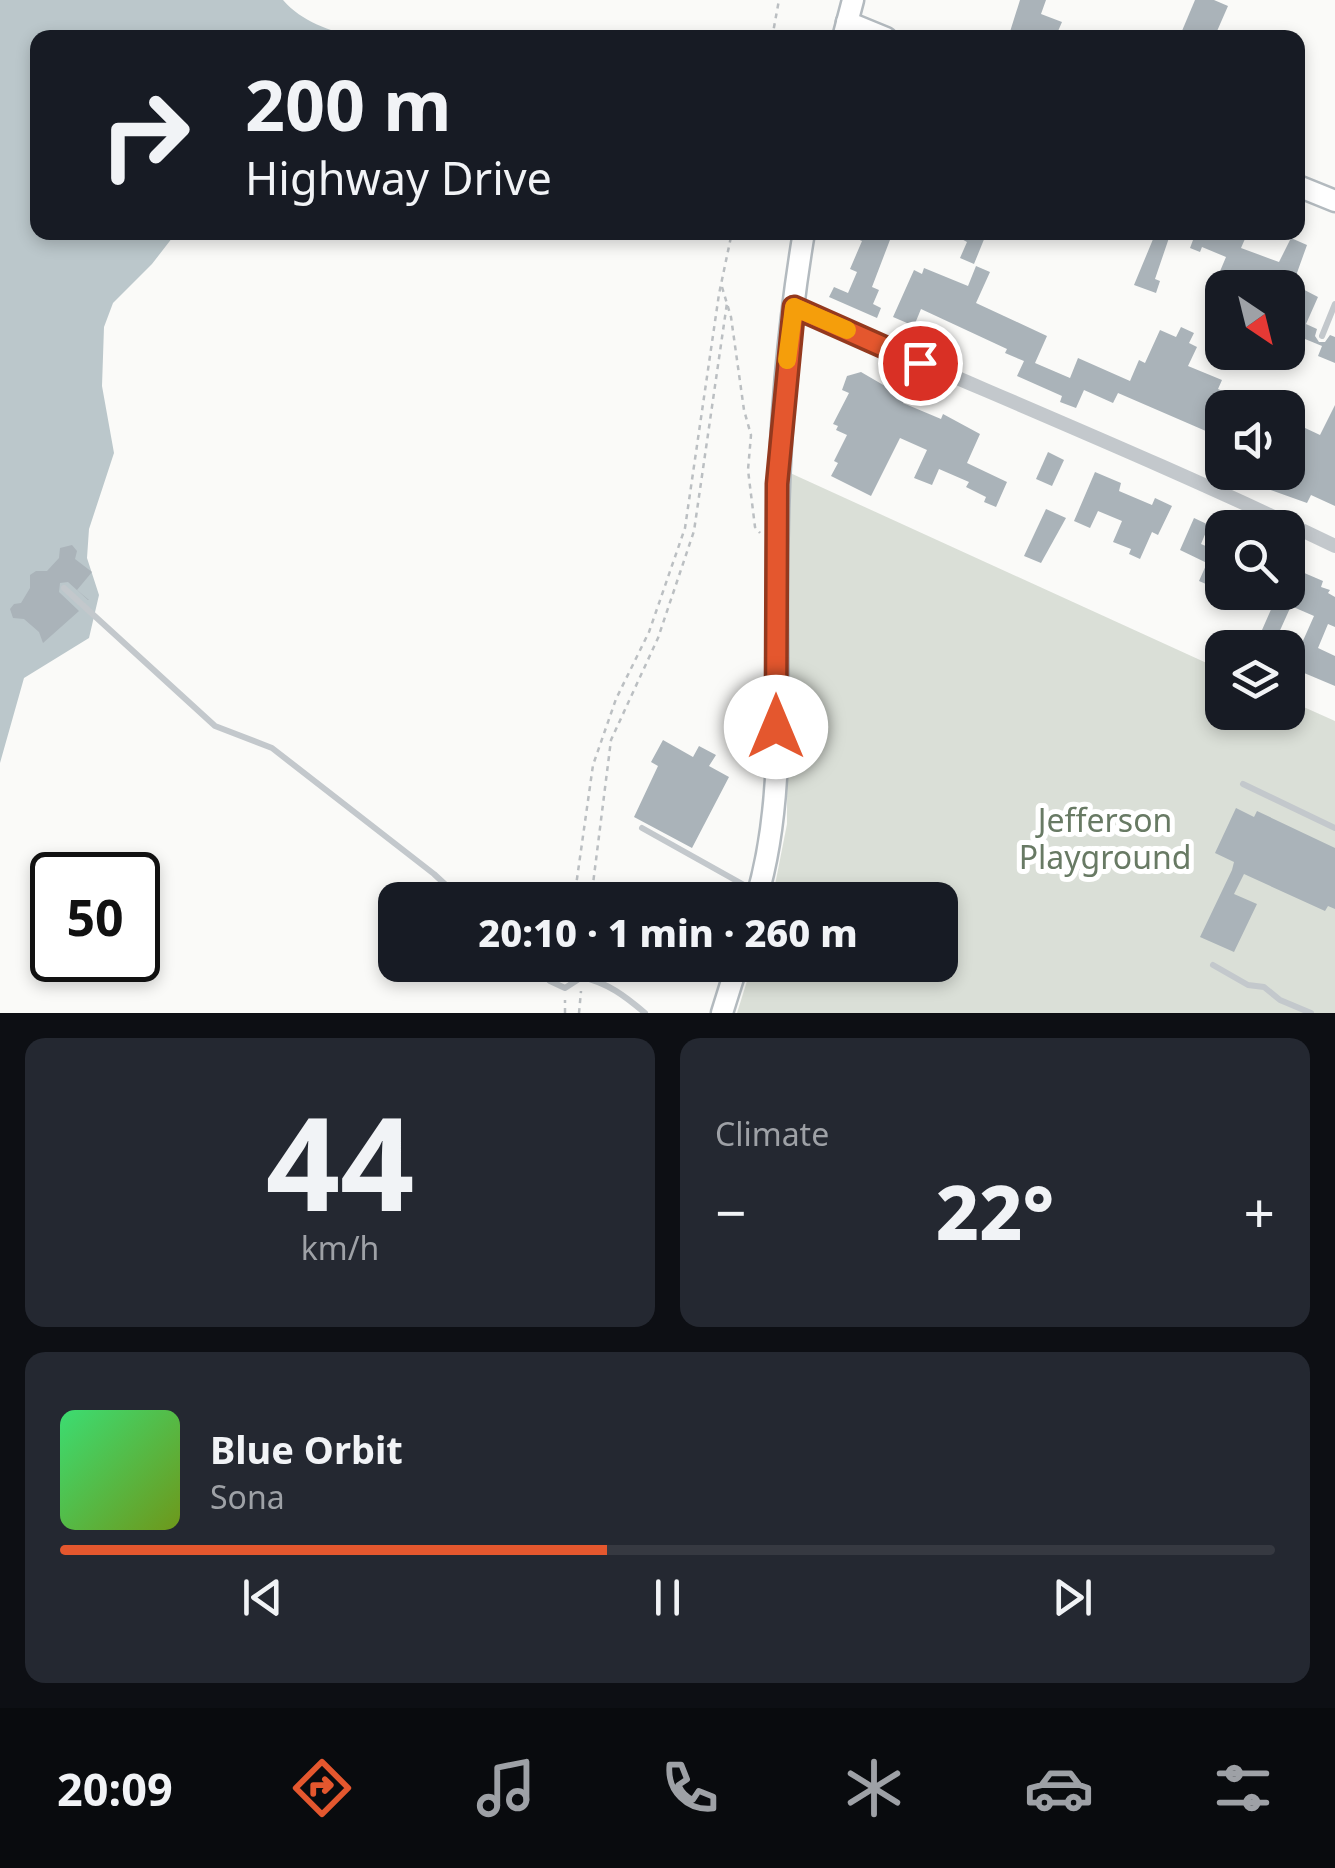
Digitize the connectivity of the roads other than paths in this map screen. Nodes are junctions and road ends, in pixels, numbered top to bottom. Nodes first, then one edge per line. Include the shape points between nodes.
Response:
1 (852, 0) edge
2 (845, 30) edge
3 (1305, 189) edge
4 (1335, 201) edge
5 (803, 240) edge
6 (1335, 304) edge
7 (794, 307) junction
8 (1322, 336) dead end
9 (1335, 546) edge
10 (64, 588) dead end
11 (1243, 784) dead end
12 (642, 828) dead end
13 (1335, 828) edge
14 (443, 882) edge
15 (733, 882) edge
16 (760, 882) edge
17 (1213, 965) dead end
18 (599, 982) edge
19 (731, 982) edge
20 (646, 1013) edge
21 (722, 1013) edge
22 (1310, 1013) edge

1 - 2 main road
3 - 4 main road
5 - 7 main road
6 - 8 lane
7 - 9 street via 1203,482
7 - 16 main road via 783,398 775,762
10 - 14 lane via 216,726 272,748
11 - 13 lane
12 - 15 lane
17 - 22 lane
18 - 20 lane
19 - 21 main road

